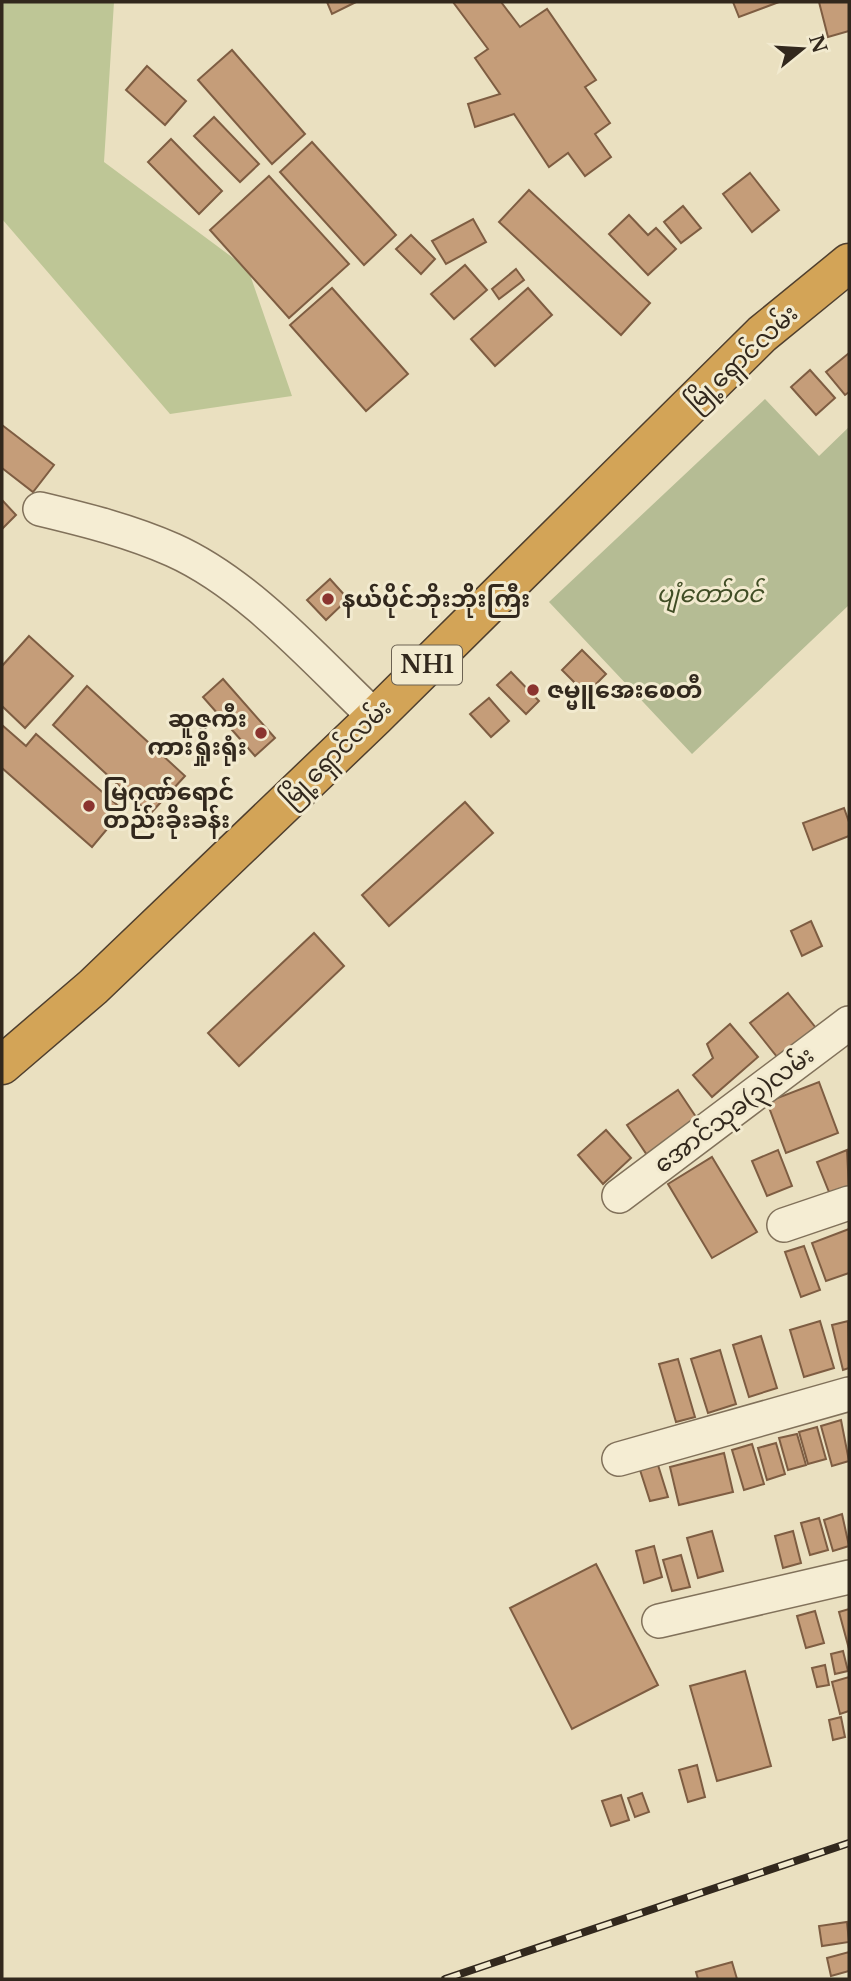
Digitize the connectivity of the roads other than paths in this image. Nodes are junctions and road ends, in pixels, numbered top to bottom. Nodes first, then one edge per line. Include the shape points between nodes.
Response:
1 (849, 263) edge
2 (40, 509) dead end
3 (375, 717) junction
4 (849, 1023) edge
5 (2, 1065) edge
6 (619, 1196) dead end
7 (849, 1203) edge
8 (784, 1225) dead end
9 (849, 1394) edge
10 (619, 1459) dead end
11 (849, 1577) edge
12 (659, 1621) dead end

1 - 3 highway, မြို့ရှောင်လမ်း / NH1 via 762,334
2 - 3 street via 109,525 176,551 230,584
3 - 5 highway, မြို့ရှောင်လမ်း / NH1 via 93,987
4 - 6 street, အောင်သုခ(၃)လမ်း
7 - 8 street
9 - 10 street
11 - 12 street

